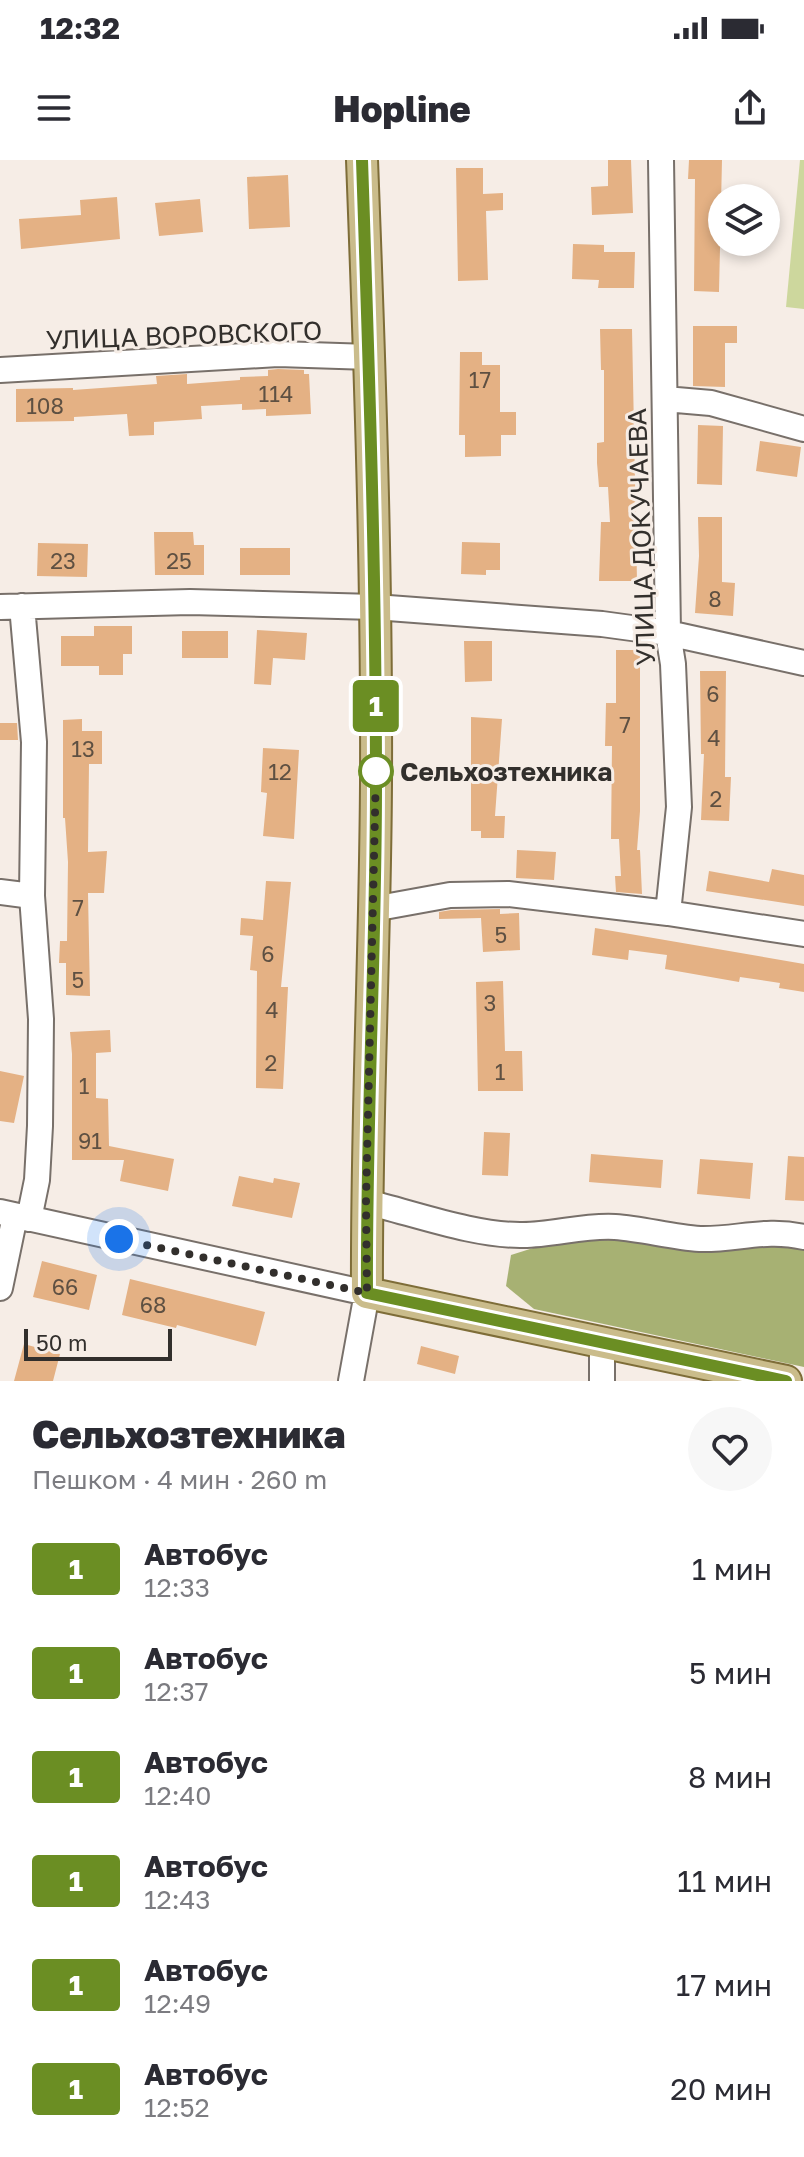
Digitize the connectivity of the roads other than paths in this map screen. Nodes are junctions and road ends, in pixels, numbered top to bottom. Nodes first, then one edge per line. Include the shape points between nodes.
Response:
1 (362, 160) edge
2 (661, 160) edge
3 (370, 357) junction
4 (0, 370) edge
5 (665, 399) junction
6 (804, 429) edge
7 (11, 607) edge
8 (375, 607) junction
9 (668, 633) junction
10 (804, 663) edge
11 (0, 892) edge
12 (32, 896) junction
13 (373, 909) junction
14 (668, 913) junction
15 (804, 934) edge
16 (366, 1202) junction
17 (15, 1216) edge
18 (804, 1237) edge
19 (0, 1288) edge
20 (367, 1293) junction
21 (602, 1342) junction
22 (351, 1381) edge
23 (602, 1381) edge
24 (786, 1381) edge

1 - 3 main road
2 - 5 street, УЛИЦА ДОКУЧАЕВА
3 - 4 street, УЛИЦА ВОРОВСКОГО via 278,354
3 - 8 main road
5 - 6 street via 711,403
5 - 9 street, УЛИЦА ДОКУЧАЕВА
7 - 8 street via 219,602
7 - 12 street via 34,742
8 - 9 street
8 - 13 main road
9 - 10 street
9 - 14 street, УЛИЦА ДОКУЧАЕВА via 679,807
11 - 12 street
12 - 17 street via 41,1019 37,1180
13 - 14 street via 450,895 508,894
13 - 16 main road
14 - 15 street
16 - 18 street via 470,1229 522,1235 614,1227 709,1239 762,1232
16 - 20 main road
17 - 19 street
17 - 20 street
20 - 21 main road
20 - 22 street
21 - 23 street
21 - 24 main road

